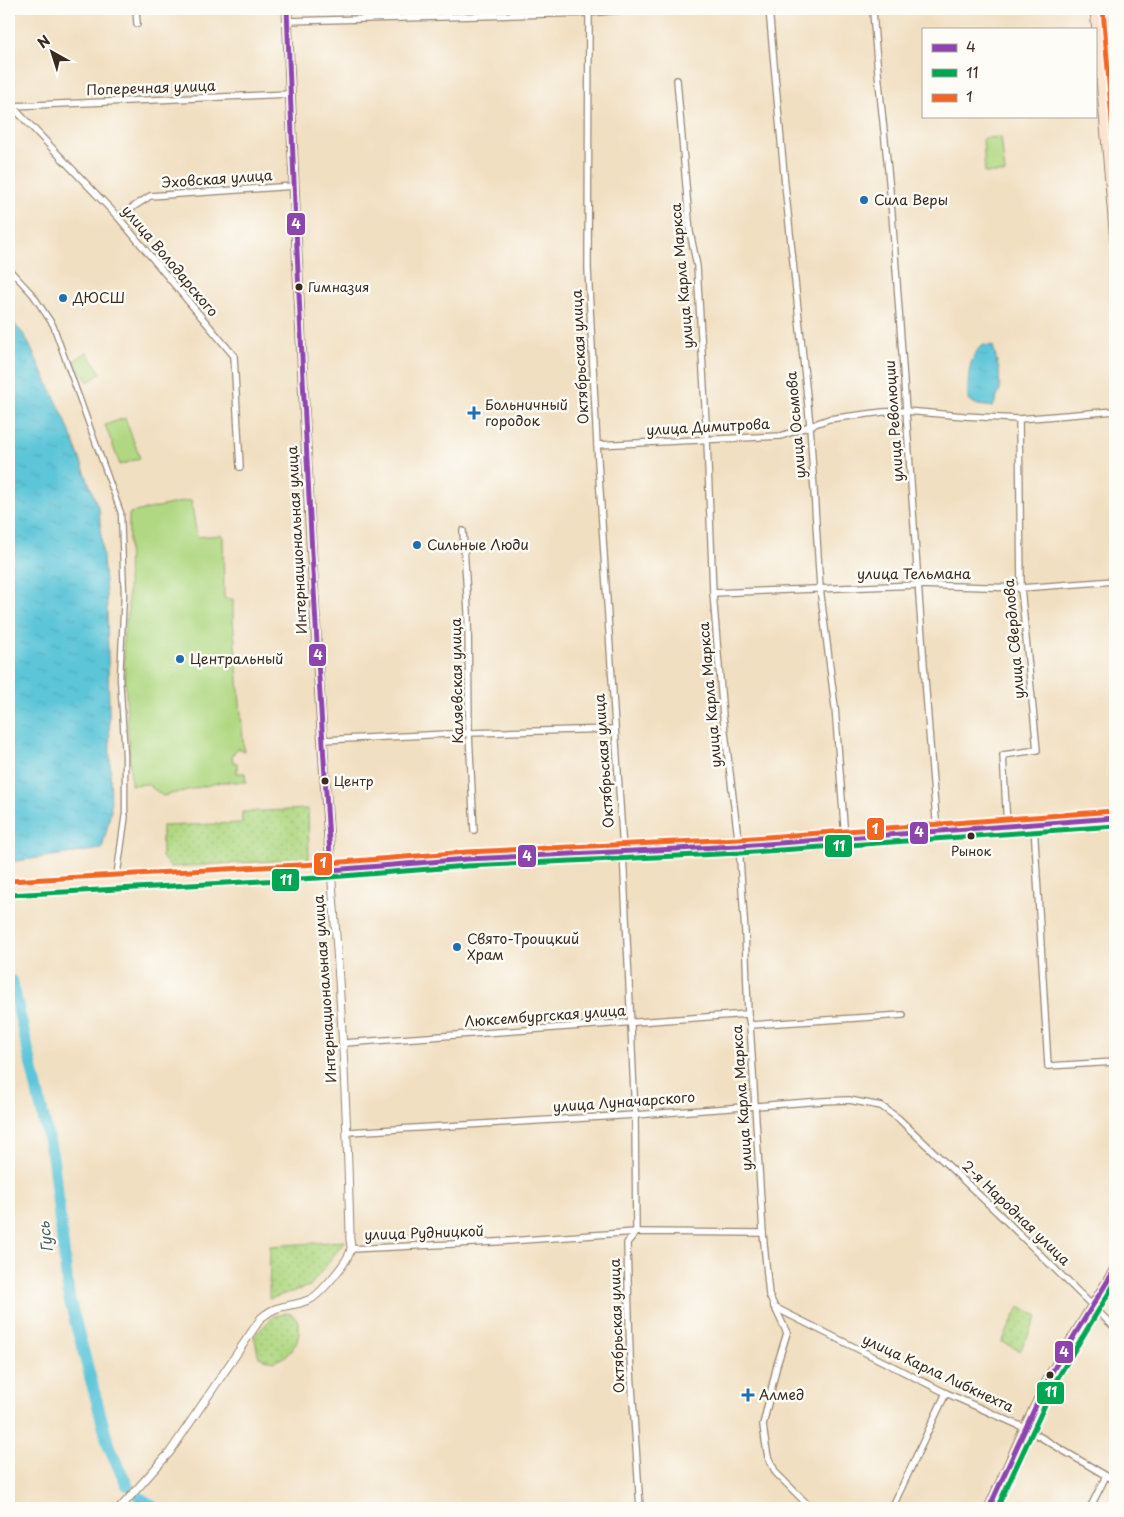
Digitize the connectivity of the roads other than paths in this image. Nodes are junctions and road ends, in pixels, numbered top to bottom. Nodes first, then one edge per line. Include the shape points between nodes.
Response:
1 (136, 9) edge
2 (287, 9) edge
3 (631, 9) edge
4 (769, 9) edge
5 (873, 9) edge
6 (1095, 9) edge
7 (589, 11) edge
8 (288, 21) junction
9 (137, 24) dead end
10 (677, 80) dead end
11 (290, 94) junction
12 (11, 104) edge
13 (294, 186) junction
14 (118, 216) junction
15 (1115, 241) edge
16 (9, 269) edge
17 (1115, 410) edge
18 (906, 411) junction
19 (1019, 418) junction
20 (810, 425) junction
21 (707, 440) junction
22 (597, 445) junction
23 (240, 467) dead end
24 (463, 531) dead end
25 (1115, 581) edge
26 (918, 585) junction
27 (820, 588) junction
28 (1021, 588) junction
29 (713, 593) junction
30 (615, 729) junction
31 (470, 733) junction
32 (323, 740) junction
33 (125, 817) joint
34 (1115, 818) edge
35 (1034, 824) junction
36 (1007, 826) junction
37 (474, 830) dead end
38 (937, 832) junction
39 (845, 838) junction
40 (739, 846) junction
41 (623, 851) junction
42 (331, 870) junction
43 (116, 882) junction
44 (9, 888) edge
45 (748, 1014) junction
46 (903, 1014) dead end
47 (631, 1023) junction
48 (750, 1026) junction
49 (344, 1043) junction
50 (1115, 1062) edge
51 (755, 1105) junction
52 (635, 1115) junction
53 (898, 1118) joint
54 (348, 1132) junction
55 (636, 1232) junction
56 (763, 1233) junction
57 (351, 1249) junction
58 (1115, 1269) edge
59 (1093, 1305) junction
60 (774, 1307) junction
61 (1115, 1328) edge
62 (946, 1393) junction
63 (1025, 1428) junction
64 (1106, 1476) junction
65 (1115, 1481) edge
66 (120, 1508) edge
67 (640, 1508) edge
68 (811, 1508) edge
69 (892, 1508) edge
70 (989, 1508) edge
71 (1090, 1508) edge

1 - 9 street
2 - 8 main road, Интернациональная улица
3 - 7 street
4 - 20 street, улица Осьмова
5 - 18 street, улица Революции
6 - 15 main road
7 - 8 street
7 - 22 street, Октябрьская улица via 588,269
8 - 11 main road, Интернациональная улица
10 - 21 street, улица Карла Маркса via 690,232 697,266
11 - 12 street, Поперечная улица
11 - 13 main road, Интернациональная улица
12 - 14 street, улица Володарского
13 - 14 street, Эховская улица via 150,196
13 - 32 main road, Интернациональная улица
14 - 23 street, улица Володарского via 234,356
16 - 33 street via 34,295 53,325 121,513 124,594 120,678
17 - 19 street, улица Димитрова
18 - 19 street, улица Димитрова
18 - 20 street, улица Димитрова via 859,414
18 - 26 street, улица Революции
19 - 28 street, улица Свердлова
20 - 21 street, улица Димитрова via 781,436
20 - 27 street, улица Осьмова
21 - 22 street, улица Димитрова
21 - 29 street, улица Карла Маркса
22 - 30 street, Октябрьская улица
24 - 31 street, Каляевская улица
25 - 28 street, улица Тельмана
26 - 27 street, улица Тельмана
26 - 28 street, улица Тельмана
26 - 38 street, улица Революции
27 - 29 street, улица Тельмана
27 - 39 street, улица Осьмова via 836,707
28 - 36 street, улица Свердлова via 1037,750 1002,755
29 - 40 street, улица Карла Маркса via 723,716
30 - 31 street
30 - 41 street, Октябрьская улица
31 - 32 street
31 - 37 street, Каляевская улица
32 - 42 main road, Интернациональная улица
33 - 43 street
34 - 35 street
35 - 36 street
35 - 50 street via 1048,1066
36 - 38 street
38 - 39 street
39 - 40 street
40 - 41 street
40 - 45 street, улица Карла Маркса
41 - 42 street
41 - 47 street, Октябрьская улица
42 - 43 main road
42 - 49 street, Интернациональная улица
43 - 44 main road
45 - 47 street, Люксембургская улица
45 - 48 street, улица Карла Маркса
46 - 48 street
47 - 49 street, Люксембургская улица
47 - 52 street, Октябрьская улица
48 - 51 street, улица Карла Маркса
49 - 54 street, Интернациональная улица
51 - 52 street, улица Луначарского
51 - 53 street, улица Луначарского via 849,1100 881,1106
51 - 56 street, улица Карла Маркса
52 - 54 street, улица Луначарского
52 - 55 street, Октябрьская улица
53 - 59 street, 2-я Народная улица
54 - 57 street, Интернациональная улица
55 - 56 street, улица Рудницкой
55 - 57 street, улица Рудницкой
55 - 67 street, Октябрьская улица via 627,1243 630,1356
56 - 60 street, улица Карла Маркса via 769,1295
57 - 66 street, улица Рудницкой via 324,1288 310,1299 280,1306 261,1318 170,1452
58 - 59 main road
59 - 61 street, 2-я Народная улица
59 - 63 main road via 1050,1375
60 - 62 street, улица Карла Либкнехта
60 - 68 street, улица Карла Маркса via 788,1333 777,1365 764,1425 766,1448 776,1473
62 - 63 street, улица Карла Либкнехта
62 - 69 street
63 - 64 street, улица Карла Либкнехта
63 - 70 main road
64 - 65 street, улица Карла Либкнехта
64 - 71 street

